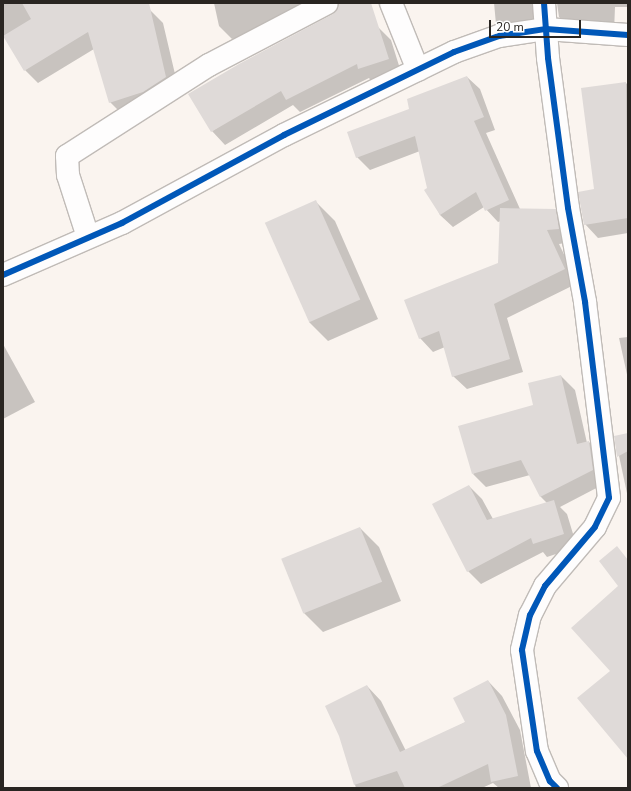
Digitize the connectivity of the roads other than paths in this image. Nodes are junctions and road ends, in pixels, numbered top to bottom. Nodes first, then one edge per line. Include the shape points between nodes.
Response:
1 (327, 3) edge
2 (391, 3) edge
3 (544, 3) edge
4 (546, 29) junction
5 (628, 35) edge
6 (418, 70) junction
7 (88, 237) junction
8 (3, 275) edge
9 (557, 788) edge

1 - 7 street via 209,65 67,156 68,175
2 - 6 street
3 - 4 street
4 - 5 street
4 - 6 street via 499,36
4 - 9 street via 568,208 585,302 609,498 595,527 545,586 530,615 522,650 537,751 550,781
6 - 7 street via 284,136 122,223
7 - 8 street via 56,254

